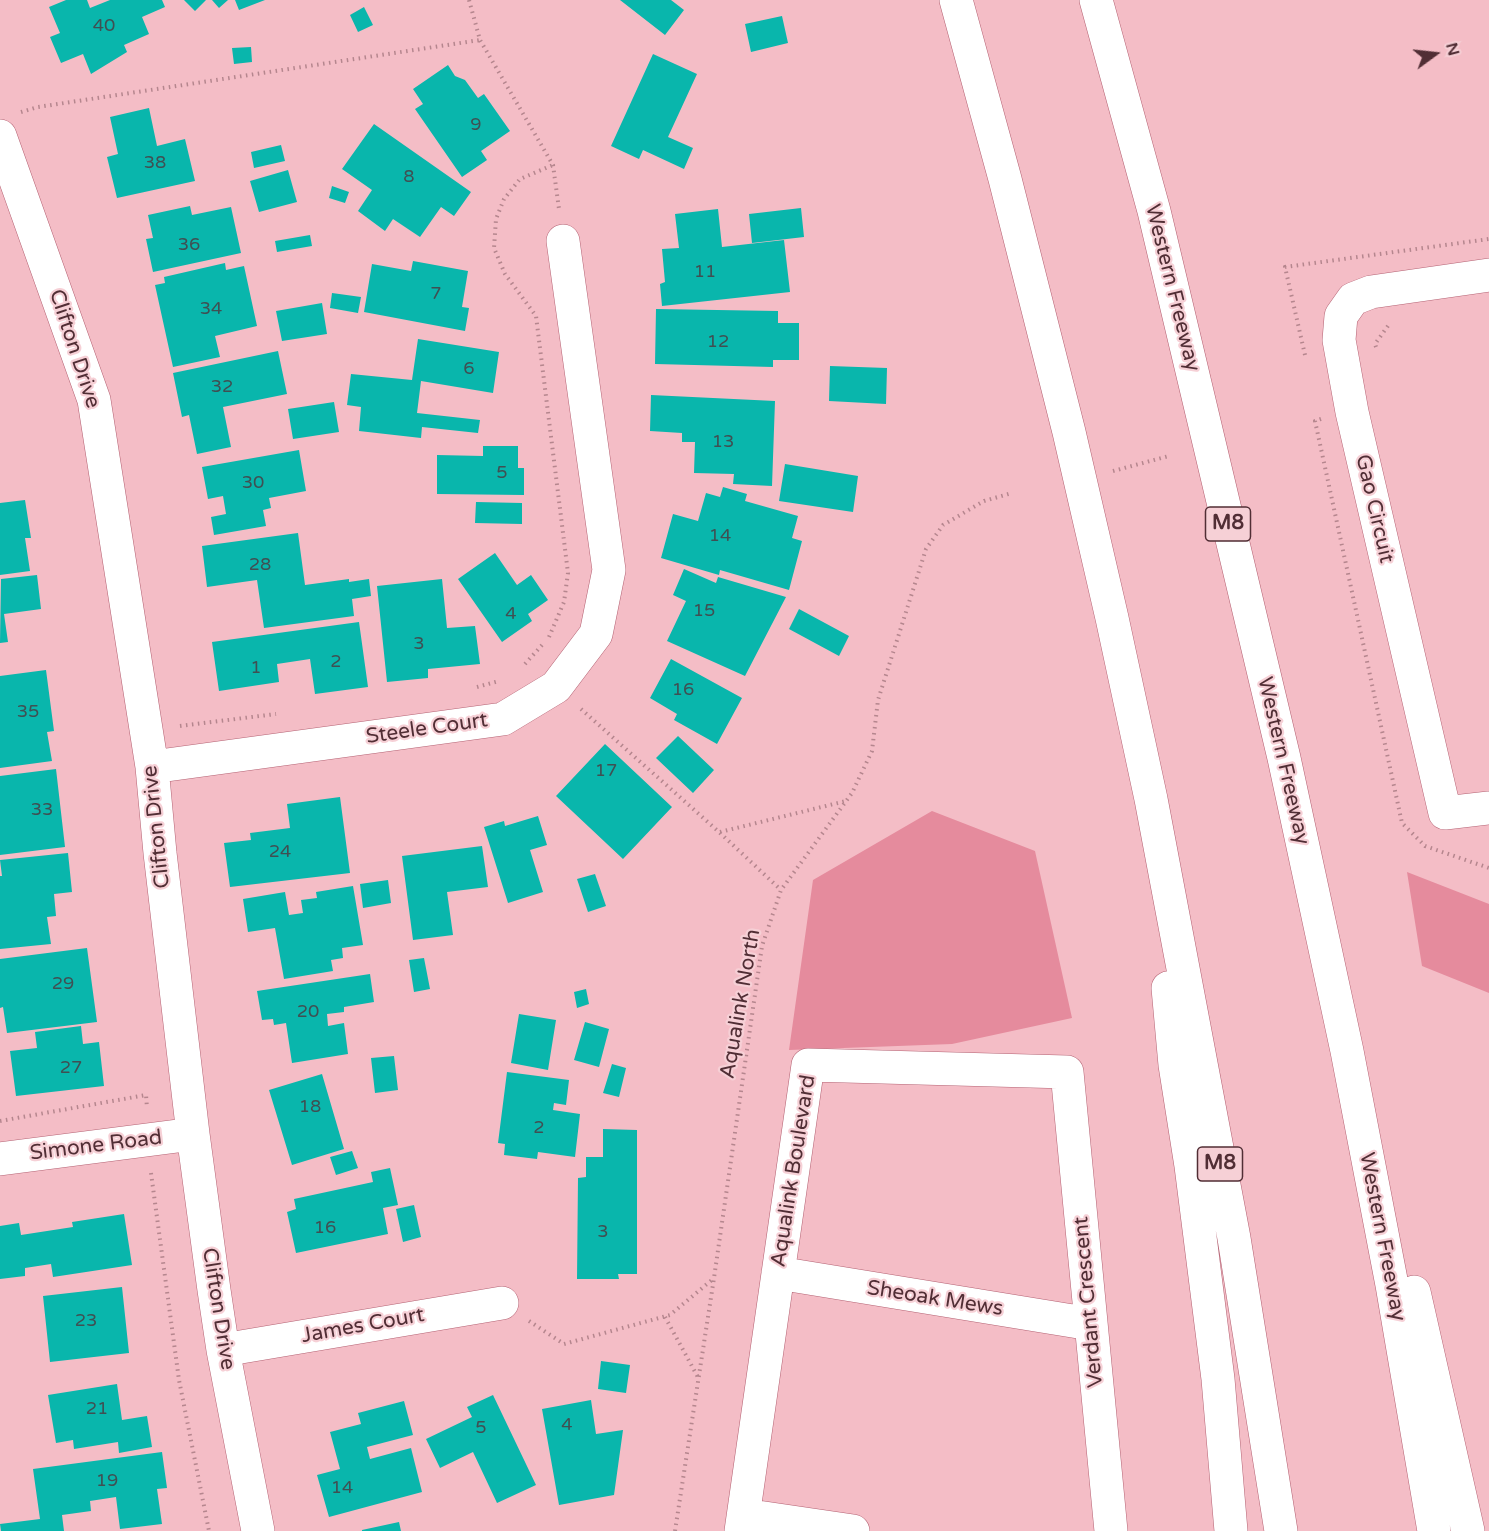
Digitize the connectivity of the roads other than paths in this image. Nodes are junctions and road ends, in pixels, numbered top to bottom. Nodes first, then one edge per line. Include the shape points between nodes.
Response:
1 (956, 0) edge
2 (1096, 0) edge
3 (9, 124) edge
4 (563, 240) road end
5 (1489, 275) edge
6 (152, 767) junction
7 (1151, 799) junction
8 (1489, 808) edge
9 (1347, 1051) junction
10 (1067, 1072) joint
11 (193, 1134) junction
12 (0, 1159) edge
13 (778, 1273) junction
14 (502, 1303) road end
15 (1091, 1324) junction
16 (224, 1350) junction
17 (742, 1523) edge
18 (258, 1531) edge
19 (853, 1531) edge
20 (1111, 1531) edge
21 (1232, 1531) edge
22 (1281, 1531) edge
23 (1434, 1531) edge
24 (1468, 1531) edge

1 - 7 main road, M8 via 1069,432
2 - 9 main road, Western Freeway / M8 via 1154,211 1284,758
3 - 6 main road, Clifton Drive via 94,400
4 - 6 main road, Steele Court via 609,570 596,634 556,687 503,719
5 - 8 main road, Gao Circuit via 1371,292 1353,299 1341,316 1339,340 1352,412 1445,813
6 - 11 main road, Clifton Drive
7 - 21 main road via 1175,1065 1218,1379
7 - 22 main road, M8 via 1234,1238
9 - 23 main road, Western Freeway / M8
9 - 24 main road via 1412,1284
10 - 13 main road, Aqualink Boulevard via 808,1065
10 - 15 main road, Verdant Crescent
11 - 12 main road, Simone Road
11 - 16 main road, Clifton Drive
13 - 15 main road, Sheoak Mews
13 - 17 main road, Aqualink Boulevard
14 - 16 main road, James Court
15 - 20 main road, Verdant Crescent
16 - 18 main road, Clifton Drive
17 - 19 main road

